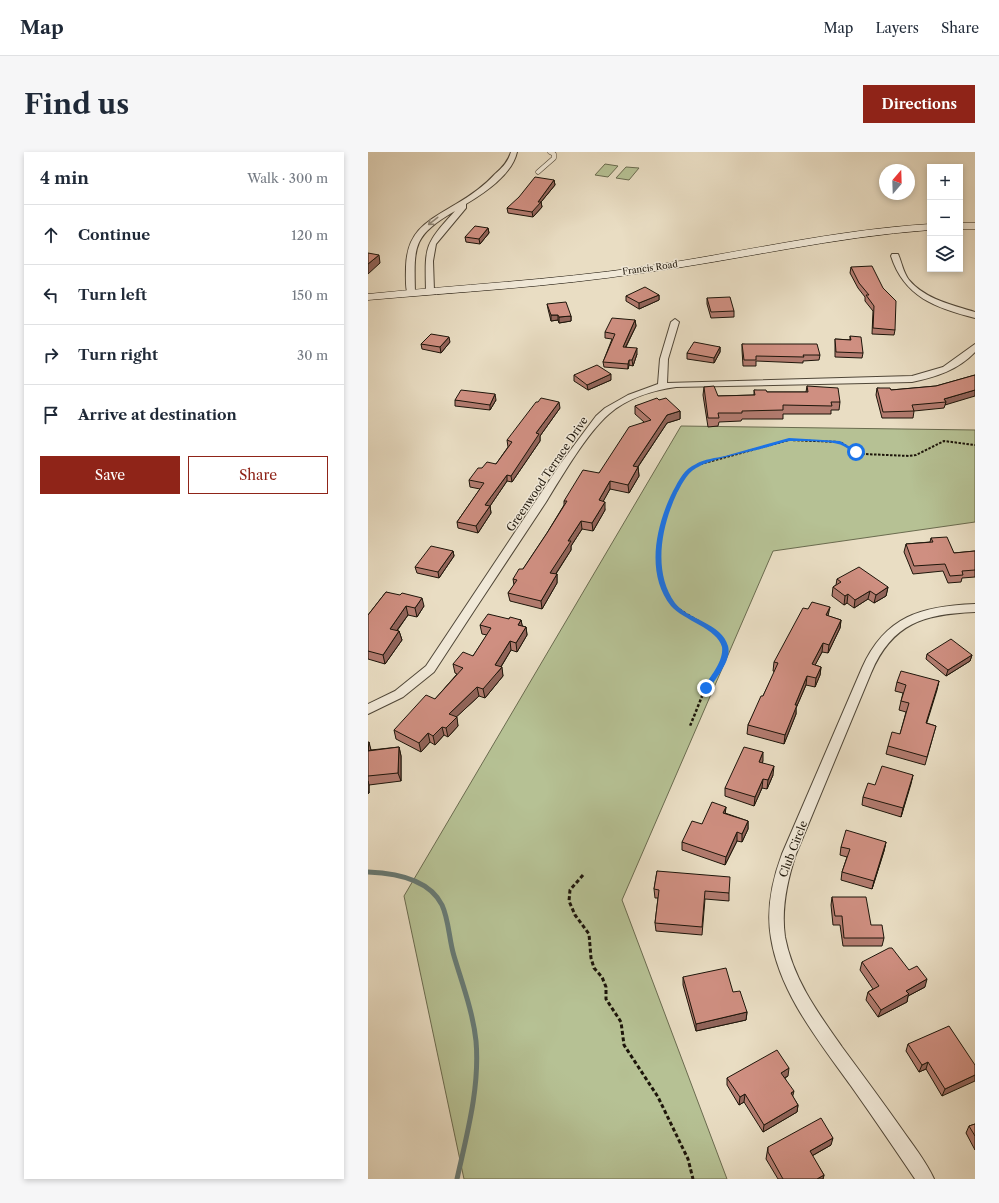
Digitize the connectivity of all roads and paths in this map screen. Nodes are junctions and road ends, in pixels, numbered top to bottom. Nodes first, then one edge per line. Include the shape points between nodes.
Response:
1 (514, 152) edge
2 (550, 152) edge
3 (538, 172) dead end
4 (467, 201) junction
5 (927, 226) edge
6 (963, 226) edge
7 (975, 226) edge
8 (895, 256) dead end
9 (430, 291) junction
10 (411, 292) junction
11 (368, 296) edge
12 (975, 315) edge
13 (675, 322) dead end
14 (975, 347) edge
15 (662, 387) junction
16 (975, 445) edge
17 (975, 608) edge
18 (368, 709) edge
19 (690, 726) dead end
20 (583, 876) dead end
21 (692, 1179) edge
22 (925, 1179) edge

1 - 4 street via 508,167
2 - 3 lane via 554,154 554,158
4 - 9 street via 432,243
4 -> 10 street via 435,219 417,238 412,249
5 - 9 street, Francis Road via 811,239 642,270
6 - 7 street
8 - 12 street via 902,275 920,295
9 - 10 street, Francis Road
10 - 11 street, Francis Road
13 - 15 street via 664,359
14 - 15 street, Greenwood Terrace Drive via 951,368 912,379 676,384
15 - 18 street, Greenwood Terrace Drive via 631,397 599,418 566,463 430,669 400,694
16 - 19 path via 944,441 909,456 864,454 840,442 789,440 697,465 684,475 666,512 658,548 659,566 665,590 674,605 689,618 718,635 725,646 720,667 706,688
17 - 22 street, Club Circle via 942,610 924,615 908,622 881,643 871,659 789,854 778,894 778,938 784,962 798,992
20 - 21 path via 570,890 569,901 575,915 589,934 594,968 602,977 606,999 621,1022 624,1045 658,1097 688,1159

